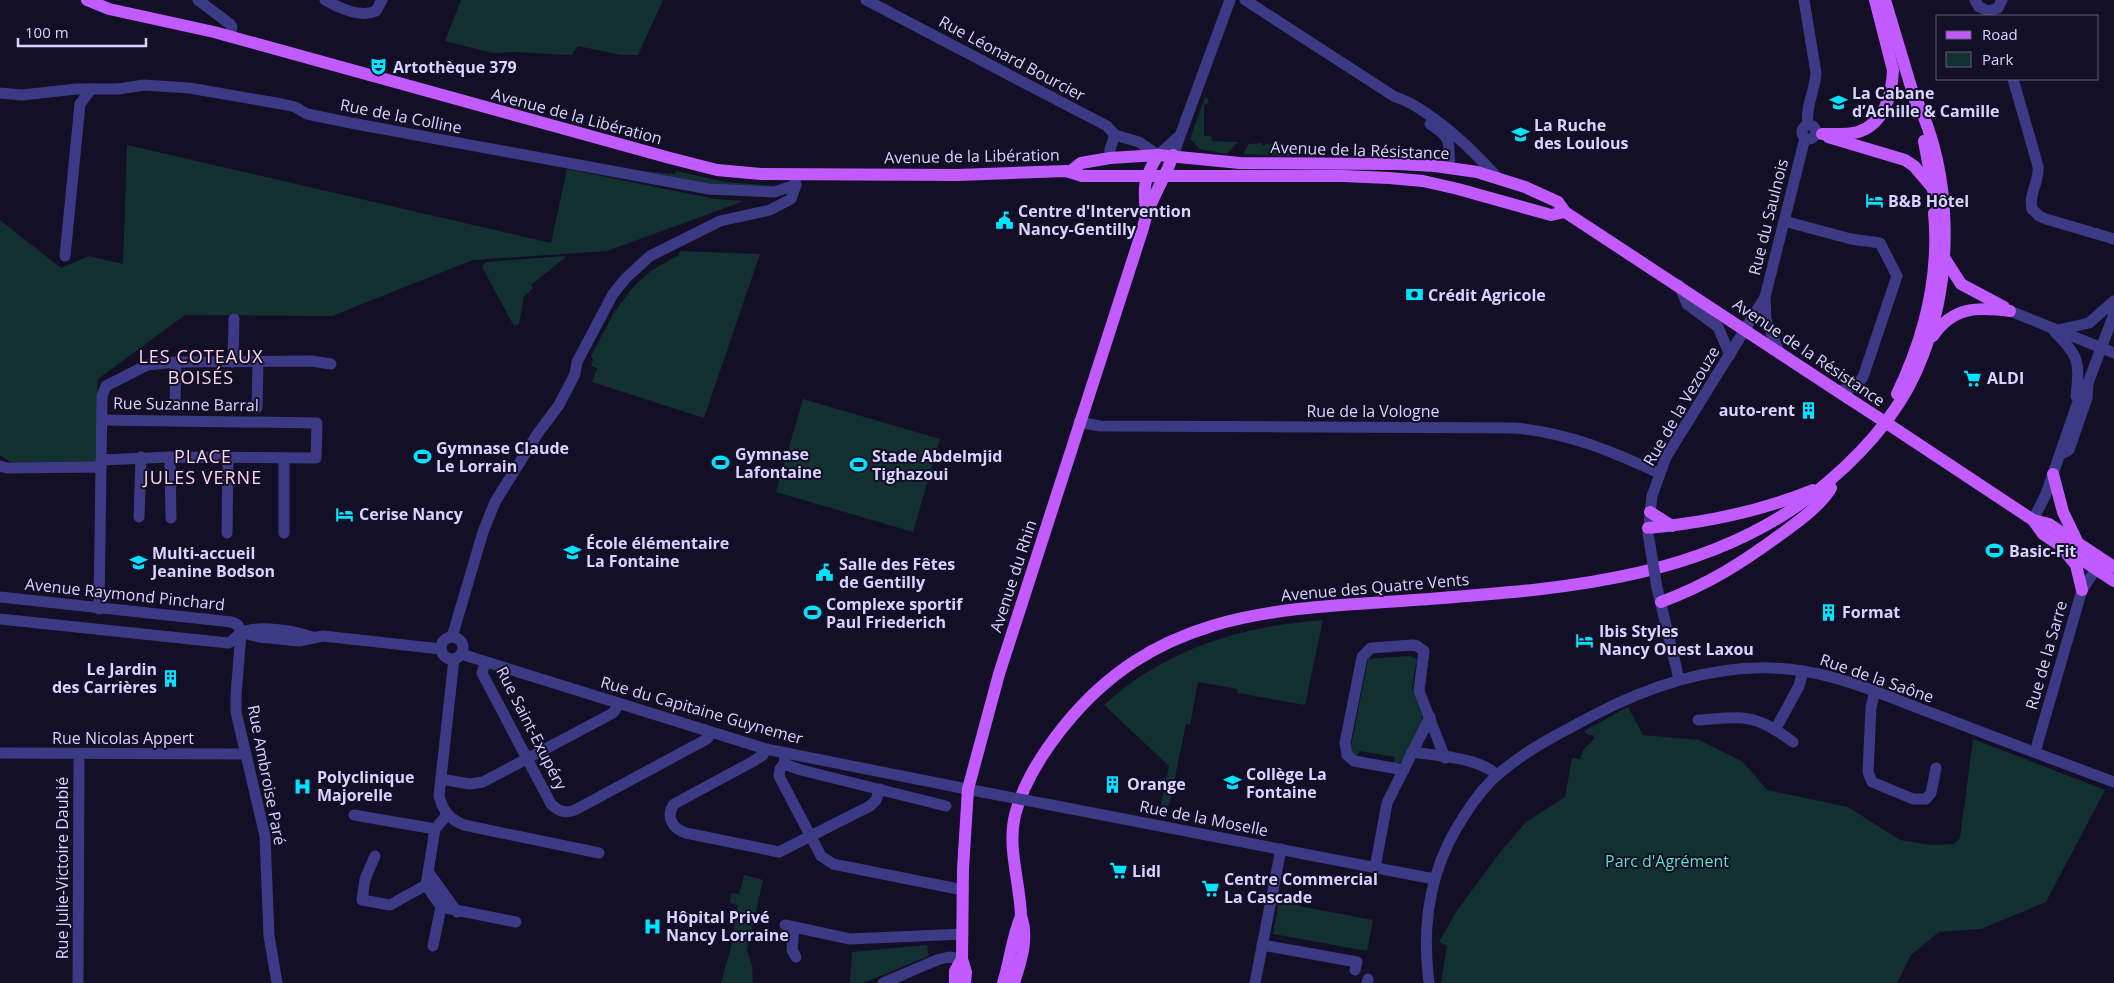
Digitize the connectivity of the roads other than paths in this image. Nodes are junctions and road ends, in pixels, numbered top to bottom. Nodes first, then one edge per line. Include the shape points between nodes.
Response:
1 (87, 0) edge
2 (198, 0) edge
3 (326, 0) edge
4 (382, 0) edge
5 (866, 0) edge
6 (1230, 0) edge
7 (1245, 0) edge
8 (1804, 0) edge
9 (1875, 0) edge
10 (1885, 0) edge
11 (1975, 0) edge
12 (2002, 0) edge
13 (1993, 13) edge
14 (230, 37) junction
15 (2012, 80) edge
16 (91, 89) junction
17 (69, 90) junction
18 (0, 93) edge
19 (1395, 98) junction
20 (1916, 99) junction
21 (80, 104) junction
22 (1813, 132) junction
23 (1115, 135) junction
24 (1179, 136) junction
25 (1448, 153) junction
26 (1158, 155) junction
27 (1173, 155) junction
28 (1110, 158) junction
29 (1435, 166) junction
30 (1450, 168) junction
31 (1071, 171) junction
32 (1124, 175) junction
33 (1146, 175) junction
34 (1166, 175) junction
35 (1498, 178) junction
36 (794, 179) junction
37 (1423, 181) junction
38 (1932, 188) junction
39 (784, 189) junction
40 (1479, 194) junction
41 (1144, 199) junction
42 (779, 205) junction
43 (1146, 212) junction
44 (1565, 212) junction
45 (1784, 221) junction
46 (2114, 239) edge
47 (65, 256) dead end
48 (1944, 259) junction
49 (1679, 286) junction
50 (1765, 297) junction
51 (2114, 301) edge
52 (2010, 311) junction
53 (2114, 314) edge
54 (234, 319) dead end
55 (1745, 329) junction
56 (2055, 329) junction
57 (1928, 344) junction
58 (2101, 348) junction
59 (1779, 352) junction
60 (2114, 353) edge
61 (1730, 355) junction
62 (176, 362) junction
63 (233, 362) junction
64 (258, 363) junction
65 (331, 364) dead end
66 (2088, 383) junction
67 (1843, 394) junction
68 (175, 406) dead end
69 (257, 408) dead end
70 (2075, 410) junction
71 (102, 420) junction
72 (1079, 422) junction
73 (1880, 428) junction
74 (2061, 454) junction
75 (170, 457) junction
76 (228, 457) junction
77 (141, 458) junction
78 (284, 458) junction
79 (101, 463) junction
80 (0, 466) edge
81 (1844, 469) junction
82 (1659, 473) junction
83 (2053, 474) junction
84 (1825, 486) junction
85 (1650, 512) junction
86 (139, 516) dead end
87 (171, 518) dead end
88 (2033, 520) junction
89 (1672, 526) junction
90 (227, 533) dead end
91 (284, 533) dead end
92 (1648, 534) junction
93 (2059, 544) junction
94 (2078, 544) junction
95 (2114, 567) edge
96 (2096, 569) junction
97 (2114, 573) edge
98 (2114, 581) edge
99 (2082, 590) junction
100 (0, 597) edge
101 (1661, 602) junction
102 (99, 608) junction
103 (0, 619) edge
104 (241, 632) junction
105 (452, 637) junction
106 (441, 649) junction
107 (457, 657) junction
108 (485, 663) junction
109 (1803, 671) junction
110 (1679, 679) junction
111 (1875, 691) junction
112 (619, 704) junction
113 (1430, 717) junction
114 (1698, 720) dead end
115 (1774, 730) junction
116 (710, 732) junction
117 (1793, 742) dead end
118 (766, 749) junction
119 (1412, 752) junction
120 (2035, 752) junction
121 (0, 753) edge
122 (79, 754) junction
123 (245, 754) junction
124 (785, 758) junction
125 (1445, 758) junction
126 (527, 759) junction
127 (1936, 768) dead end
128 (1404, 770) junction
129 (1497, 775) junction
130 (441, 779) junction
131 (2114, 782) edge
132 (968, 788) junction
133 (880, 789) junction
134 (946, 806) dead end
135 (354, 815) dead end
136 (447, 815) junction
137 (435, 829) junction
138 (811, 836) junction
139 (1280, 849) junction
140 (600, 853) dead end
141 (375, 856) dead end
142 (1375, 868) junction
143 (428, 879) junction
144 (1434, 879) junction
145 (963, 890) junction
146 (441, 907) junction
147 (457, 912) junction
148 (1021, 916) junction
149 (516, 922) dead end
150 (963, 934) junction
151 (1262, 945) junction
152 (433, 946) dead end
153 (796, 958) dead end
154 (962, 960) junction
155 (1355, 970) dead end
156 (78, 983) edge
157 (277, 983) edge
158 (883, 983) edge
159 (955, 983) edge
160 (965, 983) edge
161 (1003, 983) edge
162 (1014, 983) edge
163 (1255, 983) edge
164 (1429, 983) edge

1 - 14 main road, Avenue de la Libération via 109,9
2 - 14 street via 230,24
3 - 4 street via 343,9 370,13 376,11
5 - 23 street, Rue Léonard Bourcier via 1107,126
6 - 24 street
7 - 19 street
8 - 22 street, Rue du Saulnois via 1816,73 1807,114
9 - 22 main road via 1893,70 1886,107 1874,122 1858,132
10 - 20 main road, Avenue des Quatre Vents
11 - 13 street via 1982,10
12 - 13 street
14 - 36 main road, Avenue de la Libération via 693,164
15 - 46 street via 2038,166 2031,197 2032,210 2046,219
16 - 17 street, Rue de la Colline
16 - 21 street
16 - 39 street, Rue de la Colline via 189,88 282,104 307,114 351,123 619,173 723,190 774,192
17 - 18 street, Rue de la Colline via 22,95
17 - 21 street
19 - 25 street via 1400,105 1446,136 1450,144
19 - 35 street via 1405,99 1446,126
20 - 38 main road, Avenue des Quatre Vents
20 - 48 main road, Avenue des Quatre Vents via 1928,124 1937,164
21 - 47 street
22 - 38 main road via 1905,160 1923,175
22 - 45 street, Rue du Saulnois
23 - 26 street via 1139,142
23 - 28 street
24 - 26 street
24 - 27 street
25 - 29 street
25 - 30 street
26 - 27 main road, Avenue de la Libération
26 - 28 main road, Avenue de la Libération
26 - 33 main road
27 - 29 main road, Avenue de la Résistance via 1240,163
27 - 34 main road
28 - 31 main road, Avenue de la Libération via 1081,163
28 - 32 main road
29 - 30 main road, Avenue de la Résistance
29 - 37 main road via 1424,174
30 - 35 main road, Avenue de la Résistance
30 - 40 main road
31 - 32 main road, Avenue de la Libération via 1082,176
31 - 36 main road, Avenue de la Libération
32 - 33 main road, Avenue de la Libération
32 - 41 main road
33 - 34 main road, Avenue de la Libération
33 - 41 main road, Avenue du Rhin
34 - 37 main road, Avenue de la Résistance via 1343,176
34 - 43 main road, Avenue du Rhin
35 - 44 main road, Avenue de la Résistance via 1558,202
36 - 39 street
36 - 42 street via 791,199
37 - 40 main road, Avenue de la Résistance
38 - 73 main road, Avenue des Quatre Vents via 1936,253 1928,312 1911,364
39 - 42 street
40 - 44 main road, Avenue de la Résistance via 1551,215
41 - 43 main road, Avenue du Rhin
42 - 105 street via 761,213 720,222 660,250 640,263 620,284 559,405 495,502
43 - 72 main road, Avenue du Rhin
44 - 49 main road, Avenue de la Résistance
45 - 50 street, Rue du Saulnois
45 - 67 street via 1851,239 1875,241 1882,245 1897,276 1863,378
48 - 52 main road via 1961,284
48 - 57 main road, Avenue des Quatre Vents
49 - 55 main road, Avenue de la Résistance
49 - 61 street via 1687,304 1718,327
50 - 55 street, Rue du Saulnois
50 - 59 street via 1766,320
51 - 56 street via 2089,323
52 - 56 street
52 - 57 main road via 1983,308 1964,311 1944,322
53 - 58 street
54 - 63 street
55 - 59 main road, Avenue de la Résistance
55 - 61 street, Rue de la Vezouze
56 - 58 street
56 - 70 street via 2071,348 2078,363
57 - 73 main road, Avenue des Quatre Vents via 1907,392
58 - 60 street
58 - 66 street
59 - 67 main road, Avenue de la Résistance
61 - 82 street, Rue de la Vezouze
62 - 63 street
62 - 68 street
62 - 71 street via 147,365 106,386 102,396
63 - 64 street
64 - 65 street
64 - 69 street
66 - 70 street
66 - 74 street via 2087,398 2069,450
67 - 88 main road, Avenue de la Résistance, bridge
70 - 74 street
71 - 78 street, Rue Suzanne Barral via 317,422 316,458
71 - 79 street, Rue Suzanne Barral
72 - 82 street, Rue de la Vologne via 1094,426 1515,428 1578,439
72 - 132 main road, Avenue du Rhin via 999,674
73 - 81 main road, Avenue des Quatre Vents
74 - 83 street
75 - 76 street
75 - 77 street
75 - 87 street
76 - 78 street
76 - 90 street
77 - 79 street
77 - 86 street
78 - 91 street
79 - 80 street
79 - 102 street, Rue Suzanne Barral
81 - 84 main road, Avenue des Quatre Vents
81 - 101 main road via 1828,494 1749,558 1707,583
82 - 85 street, Rue de la Vezouze
83 - 88 street
83 - 94 main road via 2063,512
84 - 89 main road via 1752,510
84 - 148 main road, Avenue des Quatre Vents via 1781,518 1740,539 1703,555 1644,572 1547,589 1273,612 1212,625 1157,648 1088,700 1060,731 1030,778 1015,814 1012,838
85 - 89 main road
85 - 92 street, Rue de la Vezouze
88 - 93 main road, Avenue de la Résistance via 2043,534
88 - 94 main road, Avenue de la Résistance via 2049,524
89 - 92 main road
92 - 101 street, Rue de la Vezouze, bridge
93 - 96 main road, Avenue de la Résistance
93 - 99 main road via 2076,565
94 - 95 main road, Avenue de la Résistance
96 - 97 main road via 2104,567
96 - 98 main road, Avenue de la Résistance
96 - 99 street, Rue de la Sarre
99 - 120 street, Rue de la Sarre
100 - 102 street, Avenue Raymond Pinchard
101 - 110 street, Rue de la Vezouze
102 - 104 street, Avenue Raymond Pinchard via 232,622
103 - 104 street via 228,643
104 - 106 street, Avenue Raymond Pinchard via 299,641 323,636
104 - 123 street, Rue Ambroise Paré via 236,704
105 - 106 street via 444,640
105 - 107 street via 462,643
106 - 107 street via 446,658
107 - 108 street, Rue du Capitaine Guynemer
107 - 130 street
108 - 112 street, Rue du Capitaine Guynemer
108 - 126 street, Rue Saint-Exupéry via 482,673
109 - 110 street, Rue de la Saône via 1745,668
109 - 111 street, Rue de la Saône
109 - 115 street via 1799,686
110 - 129 street, Rue de la Saône via 1623,700 1531,749
111 - 120 street, Rue de la Saône
111 - 127 street via 1871,707 1868,772 1872,782 1921,800 1931,793
112 - 116 street, Rue du Capitaine Guynemer
112 - 126 street via 613,713
113 - 119 street
113 - 125 street
113 - 128 street via 1419,691 1424,651 1421,648 1412,645 1371,648 1364,653 1346,743 1348,757 1354,761
114 - 115 street via 1748,719
115 - 117 street
116 - 118 street, Rue du Capitaine Guynemer
116 - 126 street, Rue Saint-Exupéry via 705,740 570,812 560,811 551,804
118 - 124 street, Rue du Capitaine Guynemer
118 - 138 street via 752,762 674,804 669,815 673,825 686,833 775,852
119 - 125 street
119 - 128 street
120 - 131 street, Rue de la Saône
121 - 122 street, Rue Nicolas Appert
122 - 123 street, Rue Nicolas Appert
122 - 156 street, Rue Julie-Victoire Daubié
123 - 157 street, Rue Ambroise Paré via 264,836 269,936
124 - 132 street, Rue du Capitaine Guynemer
124 - 133 street via 809,772
124 - 138 street via 780,776
125 - 129 street via 1476,762
126 - 130 street via 476,784
128 - 142 street via 1388,802
129 - 144 street, Rue de la Saône via 1458,825
130 - 136 street via 439,796
132 - 139 street, Rue de la Moselle, bridge
132 - 145 main road, Avenue du Rhin
133 - 134 street
133 - 138 street via 870,806
135 - 137 street
136 - 137 street
136 - 140 street via 464,825
137 - 143 street
138 - 145 street via 822,856 833,864
139 - 142 street, Rue de la Moselle
139 - 151 street
141 - 143 street via 365,879 362,900 390,905
142 - 144 street, Rue de la Moselle
143 - 146 street
143 - 147 street
144 - 164 street, Rue de la Saône via 1425,938
145 - 150 main road, Avenue du Rhin
146 - 147 street
146 - 152 street
147 - 149 street
148 - 161 main road, Avenue des Quatre Vents
148 - 162 main road, Avenue des Quatre Vents via 1026,928
150 - 153 street via 850,939 789,926
150 - 154 main road, Avenue du Rhin
151 - 155 street via 1357,962
151 - 163 street
154 - 158 street via 949,957 937,960
154 - 159 main road, Avenue du Rhin via 955,971
154 - 160 main road, Avenue du Rhin

